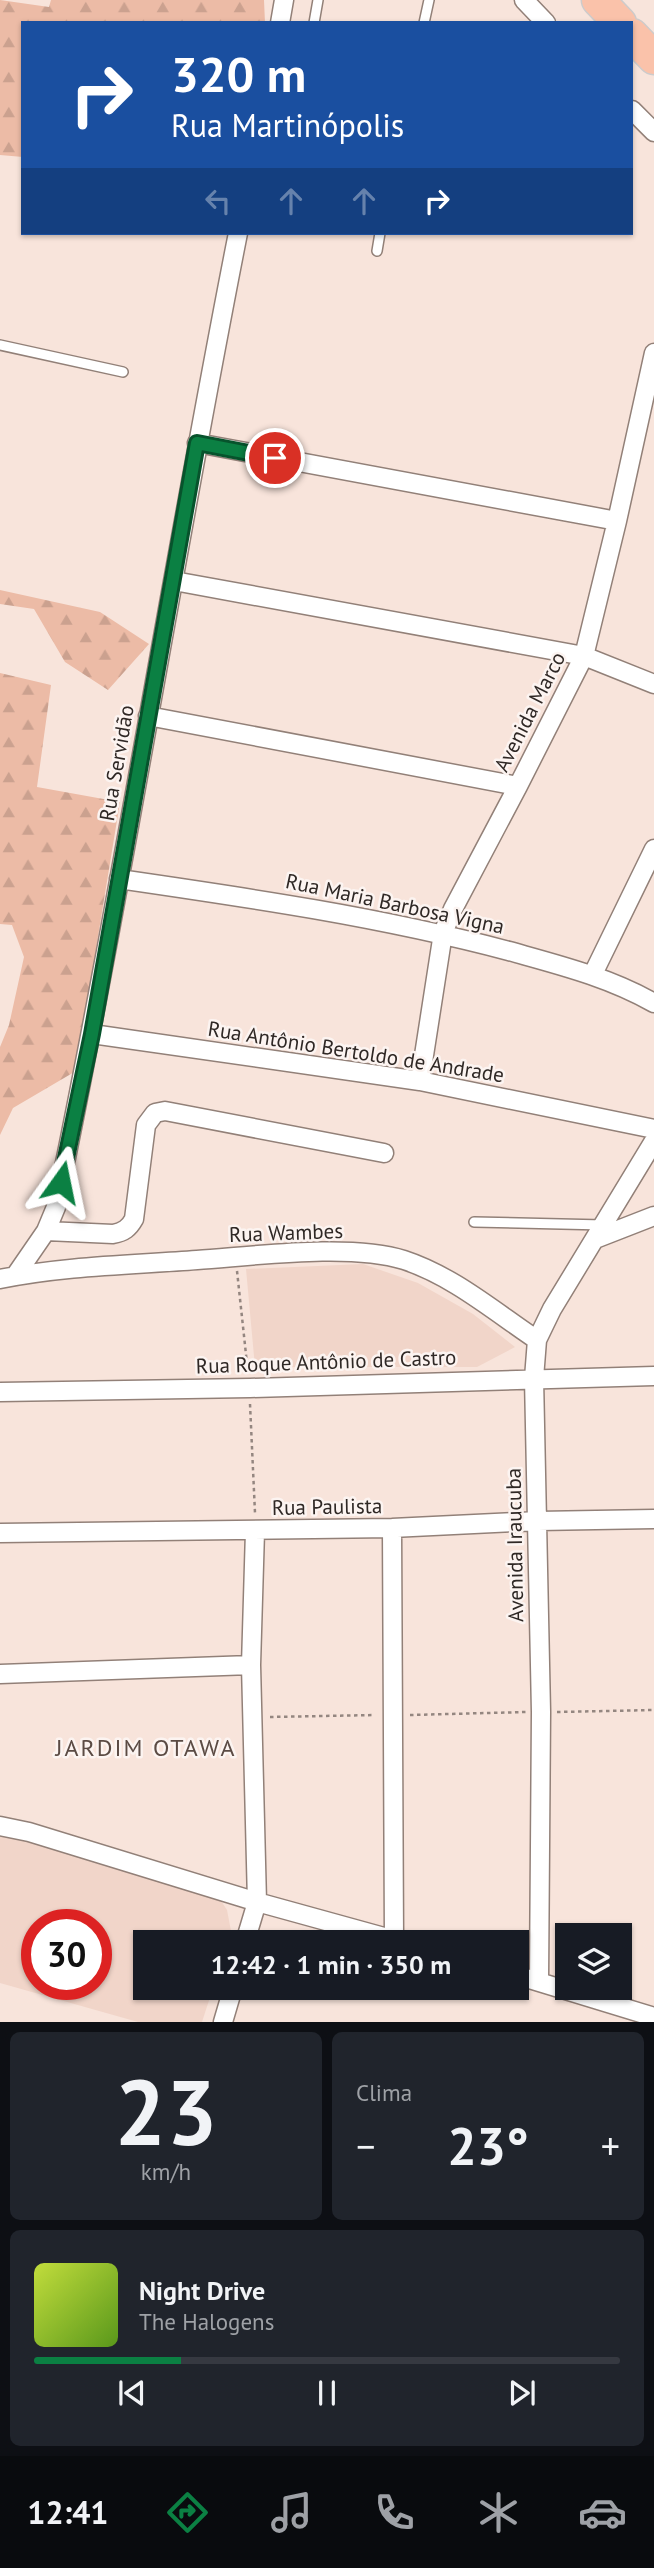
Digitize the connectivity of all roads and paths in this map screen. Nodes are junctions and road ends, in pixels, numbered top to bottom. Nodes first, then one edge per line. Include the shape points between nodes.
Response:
1 (284, 0) edge
2 (318, 0) edge
3 (429, 0) edge
4 (524, 0) edge
5 (598, 0) edge
6 (280, 21) edge
7 (314, 21) edge
8 (424, 21) edge
9 (544, 21) edge
10 (618, 21) edge
11 (633, 36) edge
12 (654, 58) edge
13 (633, 111) edge
14 (654, 132) edge
15 (238, 235) edge
16 (380, 235) edge
17 (377, 251) dead end
18 (0, 345) edge
19 (654, 354) edge
20 (123, 372) dead end
21 (197, 443) junction
22 (617, 521) junction
23 (174, 581) junction
24 (584, 656) junction
25 (654, 684) edge
26 (148, 716) junction
27 (519, 786) junction
28 (654, 849) edge
29 (119, 879) junction
30 (443, 933) junction
31 (593, 974) junction
32 (654, 1003) edge
33 (92, 1034) junction
34 (420, 1081) junction
35 (654, 1129) edge
36 (654, 1141) edge
37 (384, 1153) dead end
38 (654, 1216) edge
39 (474, 1222) dead end
40 (46, 1231) junction
41 (600, 1232) junction
42 (7, 1277) edge
43 (537, 1340) junction
44 (654, 1376) edge
45 (534, 1378) junction
46 (0, 1392) edge
47 (654, 1519) edge
48 (538, 1521) junction
49 (392, 1528) junction
50 (256, 1531) junction
51 (0, 1533) edge
52 (251, 1665) junction
53 (0, 1674) edge
54 (654, 1710) edge
55 (541, 1712) junction
56 (392, 1715) junction
57 (253, 1717) junction
58 (0, 1826) edge
59 (257, 1902) junction
60 (249, 1930) edge
61 (358, 1930) edge
62 (398, 1930) edge
63 (529, 1978) edge
64 (540, 1981) junction
65 (229, 2000) edge
66 (654, 2017) edge
67 (223, 2022) edge

1 - 6 street
2 - 7 lane
3 - 8 lane
4 - 9 street
5 - 10 highway
11 - 12 highway
13 - 14 street
15 - 21 street, Rua Servidão
16 - 17 lane
18 - 20 lane
19 - 22 street, Avenida Marco
21 - 22 street
21 - 23 street, Rua Servidão
22 - 24 street, Avenida Marco
23 - 24 street
23 - 26 street, Rua Servidão
24 - 25 street
24 - 27 street, Avenida Marco
26 - 27 street
26 - 29 street, Rua Servidão
27 - 30 street, Avenida Marco
28 - 31 street
29 - 30 street, Rua Maria Barbosa Vigna
29 - 33 street, Rua Servidão
30 - 31 street, Rua Maria Barbosa Vigna
30 - 34 street, Avenida Marco
31 - 32 street, Rua Maria Barbosa Vigna
33 - 34 street, Rua Antônio Bertoldo de Andrade
33 - 40 street, Rua Servidão via 56,1207
34 - 35 street, Rua Antônio Bertoldo de Andrade
36 - 41 street, Avenida Iraucuba
37 - 40 street via 164,1111 155,1113 146,1125 130,1227 113,1234
38 - 41 street
39 - 41 lane
40 - 42 street, Rua Servidão
41 - 43 street, Avenida Iraucuba
42 - 43 street, Rua Wambes via 296,1253 362,1253 402,1260 438,1274
43 - 45 street, Avenida Iraucuba
44 - 45 street, Rua Roque Antônio de Castro
45 - 46 street, Rua Roque Antônio de Castro
45 - 48 street, Avenida Iraucuba
47 - 48 street, Rua Paulista
48 - 49 street, Rua Paulista
48 - 55 street, Avenida Iraucuba
49 - 50 street, Rua Paulista
49 - 56 street
50 - 51 street, Rua Paulista
50 - 52 street
52 - 53 street
52 - 57 street
54 - 55 path
55 - 56 path
55 - 64 street, Avenida Iraucuba
56 - 57 path
56 - 62 street
57 - 59 street
58 - 59 street
59 - 60 street
59 - 61 street
63 - 64 street
64 - 66 street
65 - 67 street

